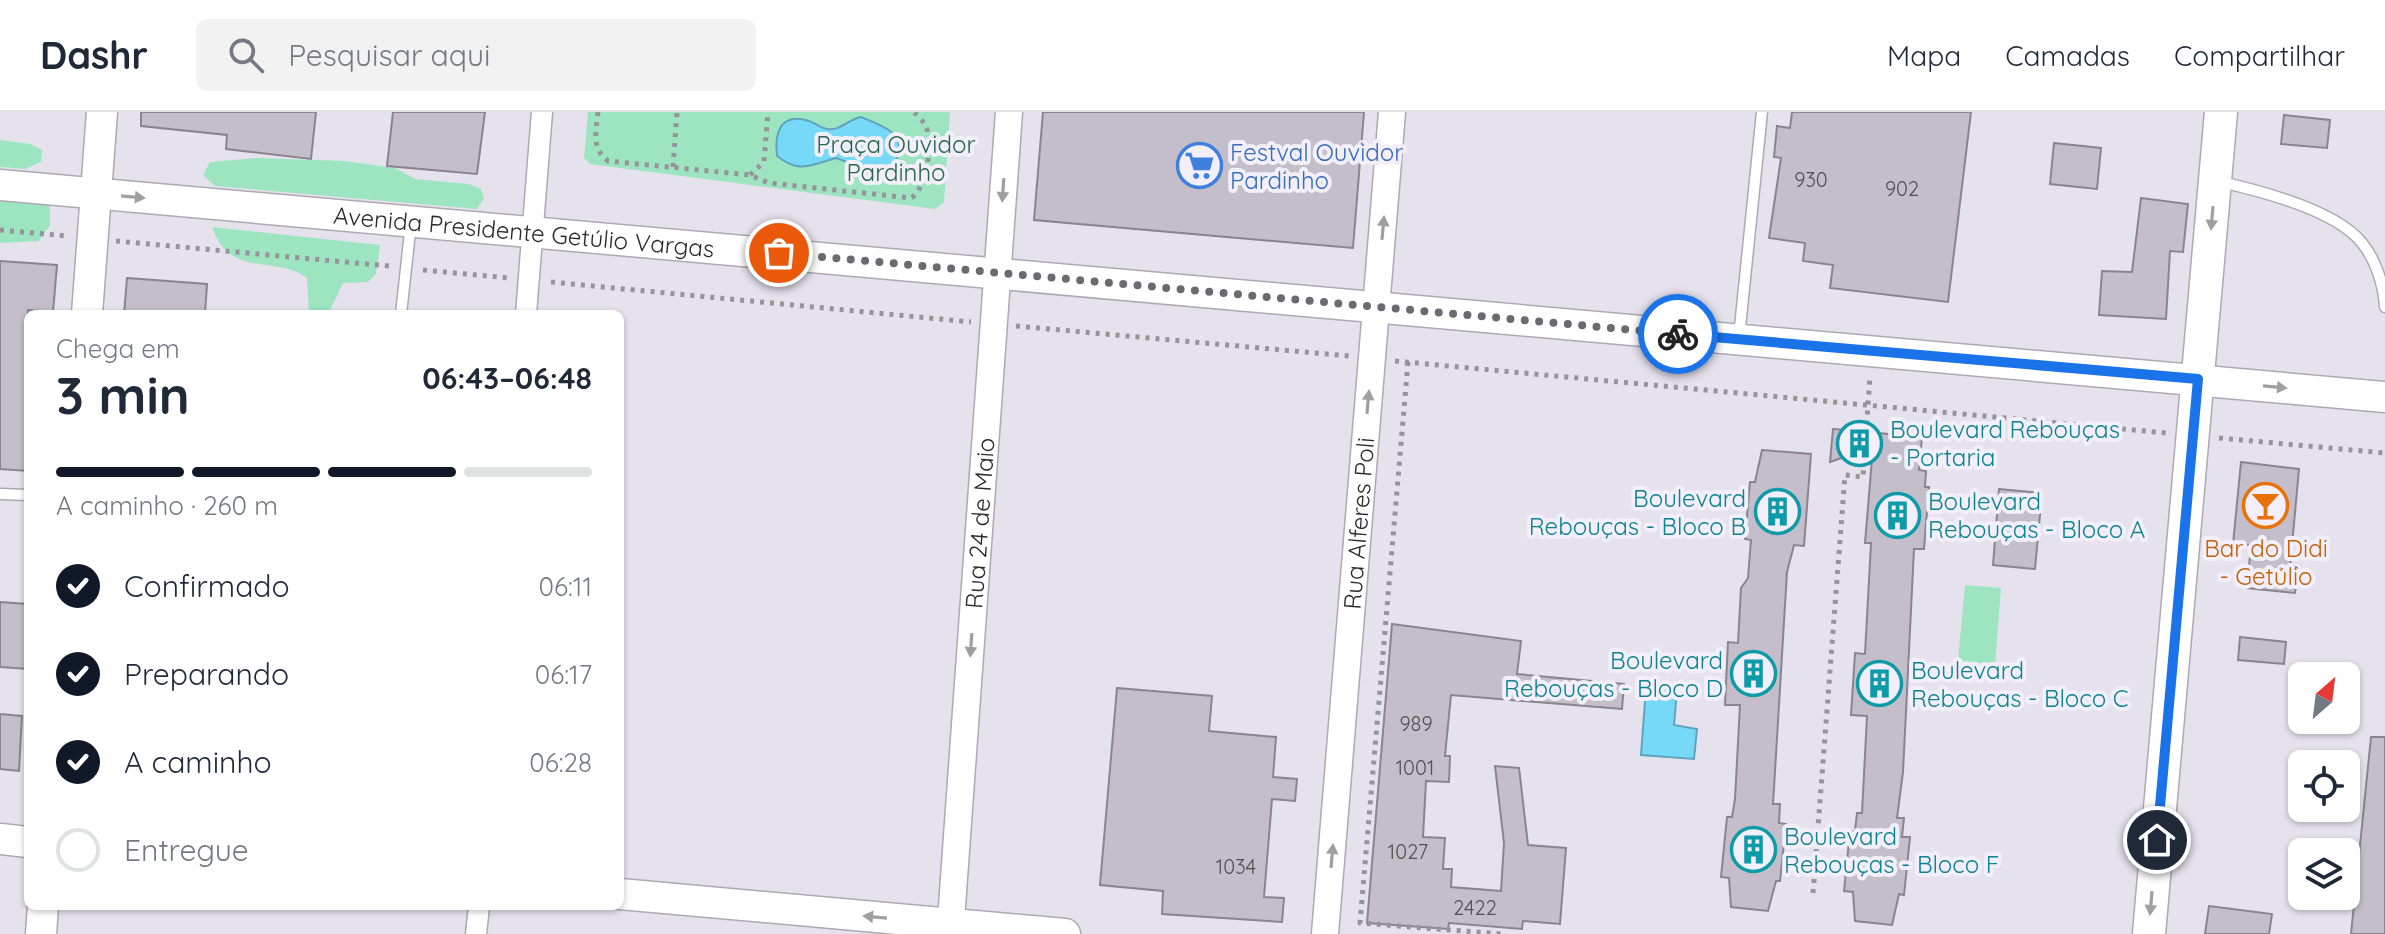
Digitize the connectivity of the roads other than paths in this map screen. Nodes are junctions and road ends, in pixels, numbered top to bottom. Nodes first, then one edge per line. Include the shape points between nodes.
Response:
1 (102, 112) edge
2 (542, 112) edge
3 (1009, 112) edge
4 (1392, 112) edge
5 (1762, 112) edge
6 (2221, 112) edge
7 (2215, 181) junction
8 (0, 185) edge
9 (96, 193) junction
10 (412, 221) junction
11 (532, 232) junction
12 (997, 272) junction
13 (1376, 305) junction
14 (2385, 307) edge
15 (87, 310) edge
16 (401, 310) edge
17 (526, 310) edge
18 (1739, 339) junction
19 (2198, 379) junction
20 (2385, 397) edge
21 (0, 494) edge
22 (24, 495) edge
23 (0, 839) edge
24 (24, 842) edge
25 (624, 894) edge
26 (43, 910) edge
27 (479, 910) edge
28 (951, 929) edge
29 (41, 934) edge
30 (476, 934) edge
31 (1065, 934) edge
32 (1325, 934) edge
33 (2149, 934) edge

1 - 9 main road
2 - 11 street
3 -> 12 street, Rua 24 de Maio
13 -> 4 street, Rua Alferes Poli
5 - 18 lane
6 - 7 main road
7 - 14 lane via 2263,191 2339,224 2363,243 2384,286
7 -> 19 main road
8 - 9 main road, Avenida Presidente Getúlio Vargas
9 -> 10 main road, Avenida Presidente Getúlio Vargas
9 - 15 main road
10 - 11 main road, Avenida Presidente Getúlio Vargas
10 - 16 lane
11 - 12 main road, Avenida Presidente Getúlio Vargas
11 - 17 street
12 - 13 main road, Avenida Presidente Getúlio Vargas
12 -> 28 street, Rua 24 de Maio
13 - 18 main road, Avenida Presidente Getúlio Vargas
32 -> 13 street, Rua Alferes Poli
18 - 19 main road, Avenida Presidente Getúlio Vargas
19 -> 20 main road, Avenida Presidente Getúlio Vargas
19 -> 33 main road
21 - 22 lane
23 - 24 main road
28 -> 25 main road
26 - 29 main road
27 - 30 street
28 - 31 main road

